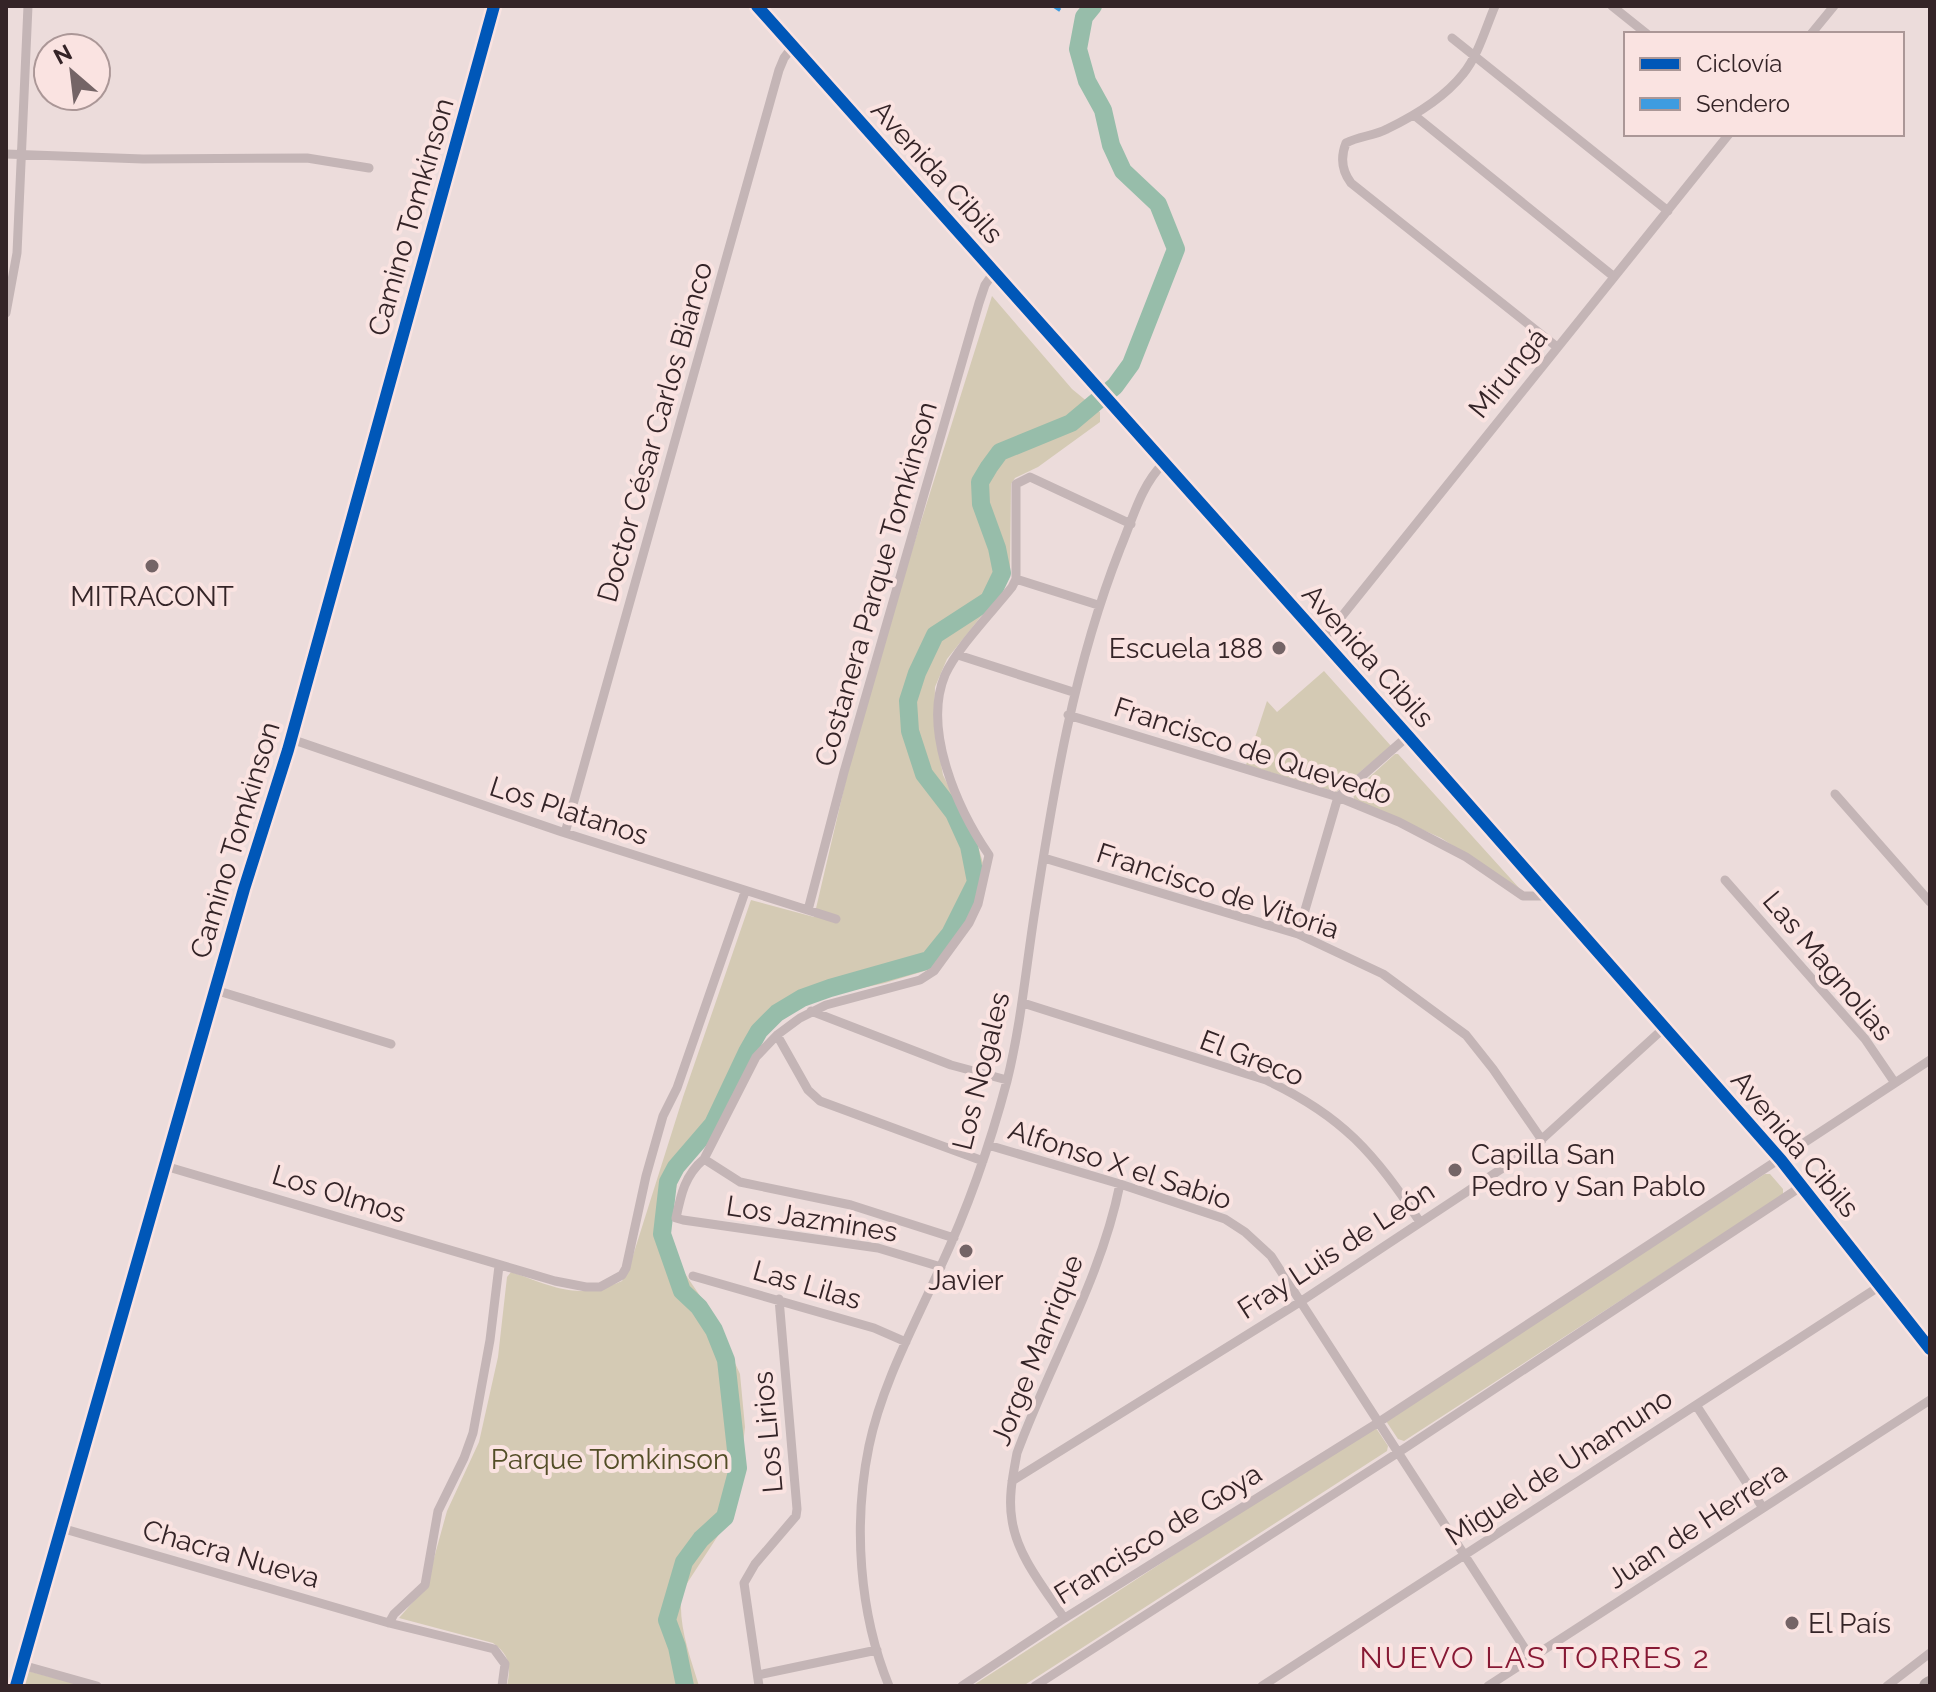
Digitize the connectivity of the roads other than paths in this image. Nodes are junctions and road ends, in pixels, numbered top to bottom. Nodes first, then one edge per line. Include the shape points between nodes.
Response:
1 (28, 6) edge
2 (494, 6) edge
3 (757, 6) edge
4 (1495, 6) edge
5 (1612, 6) edge
6 (1834, 6) edge
7 (1644, 32) edge
8 (1813, 32) edge
9 (1452, 38) dead end
10 (793, 46) junction
11 (1473, 56) junction
12 (1414, 115) junction
13 (1727, 136) edge
14 (6, 154) edge
15 (23, 155) junction
16 (369, 168) dead end
17 (1668, 211) junction
18 (994, 272) junction
19 (1613, 276) junction
20 (6, 313) edge
21 (1557, 347) junction
22 (1163, 464) junction
23 (1131, 524) junction
24 (1016, 579) junction
25 (1098, 605) junction
26 (1322, 641) junction
27 (958, 655) junction
28 (1073, 692) junction
29 (1068, 715) junction
30 (1408, 736) junction
31 (291, 739) junction
32 (1835, 794) dead end
33 (1338, 797) junction
34 (565, 833) junction
35 (1044, 858) junction
36 (1725, 880) dead end
37 (745, 892) junction
38 (1548, 896) junction
39 (1930, 902) edge
40 (808, 910) junction
41 (836, 919) dead end
42 (1298, 934) junction
43 (215, 990) junction
44 (1023, 1003) junction
45 (811, 1011) junction
46 (1664, 1028) junction
47 (777, 1035) junction
48 (391, 1044) dead end
49 (1930, 1060) edge
50 (1007, 1080) junction
51 (1895, 1083) junction
52 (1542, 1140) junction
53 (988, 1145) junction
54 (704, 1159) junction
55 (1781, 1160) junction
56 (983, 1161) junction
57 (165, 1166) junction
58 (1120, 1184) junction
59 (1802, 1186) junction
60 (1420, 1222) junction
61 (954, 1238) junction
62 (499, 1266) junction
63 (941, 1267) junction
64 (693, 1276) dead end
65 (1880, 1286) junction
66 (779, 1299) junction
67 (1300, 1302) junction
68 (906, 1342) junction
69 (1930, 1349) edge
70 (1930, 1400) edge
71 (1696, 1405) junction
72 (1379, 1422) junction
73 (1399, 1452) junction
74 (1012, 1481) junction
75 (1763, 1508) junction
76 (61, 1528) junction
77 (1465, 1555) junction
78 (1064, 1618) junction
79 (389, 1623) junction
80 (877, 1650) junction
81 (1930, 1653) edge
82 (1531, 1658) junction
83 (22, 1665) junction
84 (759, 1681) edge
85 (16, 1686) edge
86 (97, 1686) edge
87 (502, 1686) edge
88 (889, 1686) edge
89 (962, 1686) edge
90 (1035, 1686) edge
91 (1262, 1686) edge
92 (1488, 1686) edge
93 (1887, 1686) edge

1 - 15 street
2 - 31 street, Camino Tomkinson
3 - 10 street, Avenida Cibils
4 - 11 street
5 - 7 street
6 - 8 street
9 - 11 street
10 - 18 street, Avenida Cibils
10 - 34 street, Doctor César Carlos Bianco via 779,70
11 - 12 street via 1446,92
11 - 17 street
12 - 19 street
12 - 21 street via 1346,143 1344,174
13 - 17 street, Mirungá
14 - 15 street
15 - 16 street via 307,158
15 - 20 street via 17,253
17 - 19 street, Mirungá
18 - 22 street, Avenida Cibils
18 - 40 street, Costanera Parque Tomkinson via 979,303
19 - 21 street, Mirungá
21 - 26 street, Mirungá
22 - 23 street, Los Nogales
22 - 26 street, Avenida Cibils
23 - 24 street via 1030,477 1019,481 1014,490
23 - 25 street, Los Nogales
24 - 25 street
24 - 27 street
25 - 28 street, Los Nogales
26 - 30 street, Avenida Cibils
27 - 28 street
27 - 45 street via 941,686 939,727 955,794 989,855 978,904 934,971 920,980
28 - 29 street, Los Nogales
29 - 33 street, Francisco de Quevedo
29 - 35 street, Los Nogales
30 - 33 street
30 - 38 street, Avenida Cibils
31 - 34 street, Los Platanos
31 - 43 street, Camino Tomkinson
32 - 39 street
33 - 38 street, Francisco de Quevedo via 1466,857 1523,896
33 - 42 street
34 - 37 street, Los Platanos
35 - 42 street, Francisco de Vitoria
35 - 44 street, Los Nogales
36 - 51 street, Las Magnolias via 1865,1039
37 - 40 street, Los Platanos
37 - 62 street via 663,1116 622,1275 600,1287 586,1287
38 - 46 street, Avenida Cibils
40 - 41 street, Los Platanos
42 - 52 street, Francisco de Vitoria via 1383,974 1466,1035
43 - 48 street
43 - 57 street, Camino Tomkinson
44 - 50 street, Los Nogales
44 - 60 street, El Greco via 1266,1080 1299,1096 1368,1150
45 - 47 street
45 - 50 street via 951,1065
46 - 52 street, Fray Luis de León
46 - 55 street, Avenida Cibils
47 - 54 street via 756,1057
47 - 56 street via 808,1090 820,1101
49 - 51 street, Francisco de Goya
50 - 53 street, Los Nogales
51 - 55 street, Francisco de Goya
52 - 60 street, Fray Luis de León
53 - 56 street, Los Nogales
53 - 58 street, Alfonso X el Sabio
54 - 61 street via 740,1182 851,1205
54 - 63 street, Los Jazmines via 686,1180 676,1218 878,1248
55 - 59 street, Avenida Cibils
55 - 72 street, Francisco de Goya
56 - 61 street, Los Nogales
57 - 62 street, Los Olmos
57 - 76 street, Camino Tomkinson
58 - 67 street, Alfonso X el Sabio via 1235,1225 1271,1256
58 - 74 street, Jorge Manrique via 1087,1288 1017,1453
59 - 65 street, Avenida Cibils
59 - 73 street
60 - 67 street, Fray Luis de León
61 - 63 street, Los Nogales
62 - 79 street via 473,1433 438,1511 425,1585
63 - 68 street, Los Nogales
64 - 66 street, Las Lilas
65 - 69 street, Avenida Cibils
65 - 71 street, Miguel de Unamuno
66 - 68 street, Las Lilas
66 - 84 street, Los Lirios via 797,1509 744,1583
67 - 72 street, Alfonso X el Sabio
67 - 74 street, Fray Luis de León
68 - 80 street, Los Nogales via 878,1412 864,1478 861,1552
70 - 75 street, Juan de Herrera
71 - 75 street
71 - 77 street, Miguel de Unamuno
72 - 73 street
72 - 78 street, Francisco de Goya
73 - 77 street
73 - 90 street
74 - 78 street, Jorge Manrique via 1012,1522 1018,1540
75 - 82 street, Juan de Herrera
76 - 79 street, Chacra Nueva
76 - 83 street, Camino Tomkinson
77 - 82 street
77 - 91 street, Miguel de Unamuno
78 - 89 street, Francisco de Goya
79 - 87 street via 494,1649 505,1664
80 - 84 street
80 - 88 street, Los Nogales
81 - 93 street
82 - 92 street, Juan de Herrera
83 - 85 street, Camino Tomkinson
83 - 86 street

